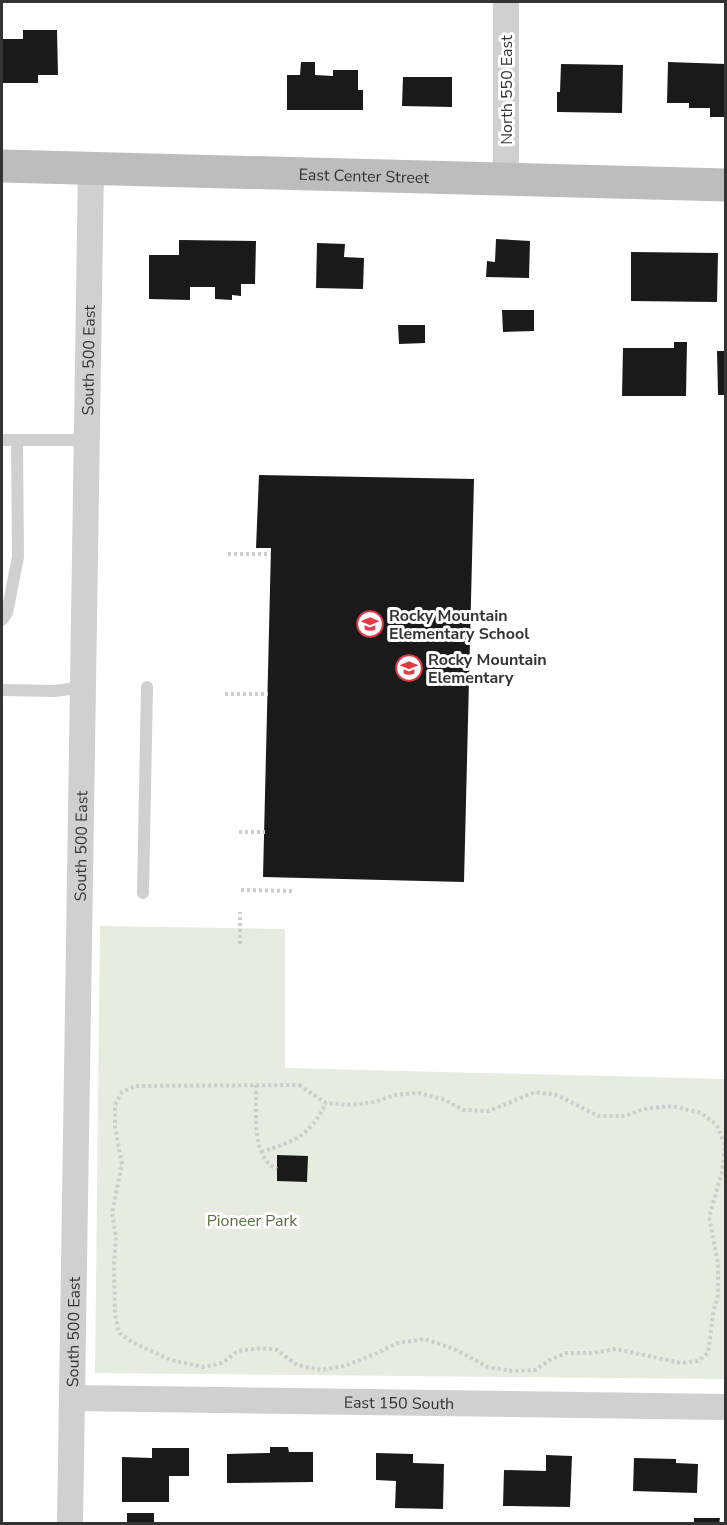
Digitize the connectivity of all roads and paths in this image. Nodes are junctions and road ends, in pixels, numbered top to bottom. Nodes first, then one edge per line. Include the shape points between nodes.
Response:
1 (506, 2) edge
2 (2, 166) edge
3 (91, 167) junction
4 (506, 179) junction
5 (726, 185) edge
6 (2, 440) edge
7 (17, 440) junction
8 (88, 440) junction
9 (228, 554) dead end
10 (271, 554) dead end
11 (2, 620) edge
12 (83, 687) junction
13 (147, 687) dead end
14 (2, 690) edge
15 (225, 694) dead end
16 (268, 694) dead end
17 (239, 832) dead end
18 (265, 832) dead end
19 (241, 890) dead end
20 (293, 891) dead end
21 (143, 893) dead end
22 (240, 912) dead end
23 (240, 944) dead end
24 (256, 1085) junction
25 (326, 1103) junction
26 (261, 1152) junction
27 (277, 1168) dead end
28 (72, 1398) junction
29 (726, 1407) edge
30 (70, 1524) edge

1 - 4 street, North 550 East
2 - 3 street, East Center Street
3 - 4 street, East Center Street
3 - 8 street, South 500 East
4 - 5 street, East Center Street
6 - 7 lane
7 - 8 lane
7 - 11 lane via 18,558 7,613
8 - 12 street, South 500 East
9 - 10 path
12 - 14 lane
12 - 28 street, South 500 East
13 - 21 lane
15 - 16 path
17 - 18 path
19 - 20 path
22 - 23 path
24 - 25 path via 299,1085
24 - 25 path via 135,1086 122,1092 116,1105 116,1127 122,1164 112,1213 116,1238 115,1314 119,1333 132,1342 171,1360 203,1367 222,1363 238,1351 262,1348 277,1350 297,1365 321,1370 344,1366 397,1343 425,1339 488,1367 512,1371 535,1370 566,1353 616,1349 681,1363 698,1362 708,1353 718,1295 718,1263 709,1217 725,1145 717,1125 701,1113 672,1106 643,1109 625,1116 598,1116 557,1095 535,1092 489,1111 463,1110 419,1093 351,1105
24 - 26 path
25 - 26 path via 317,1121 300,1136
26 - 27 path via 270,1166
28 - 29 street, East 150 South
28 - 30 street, South 500 East

